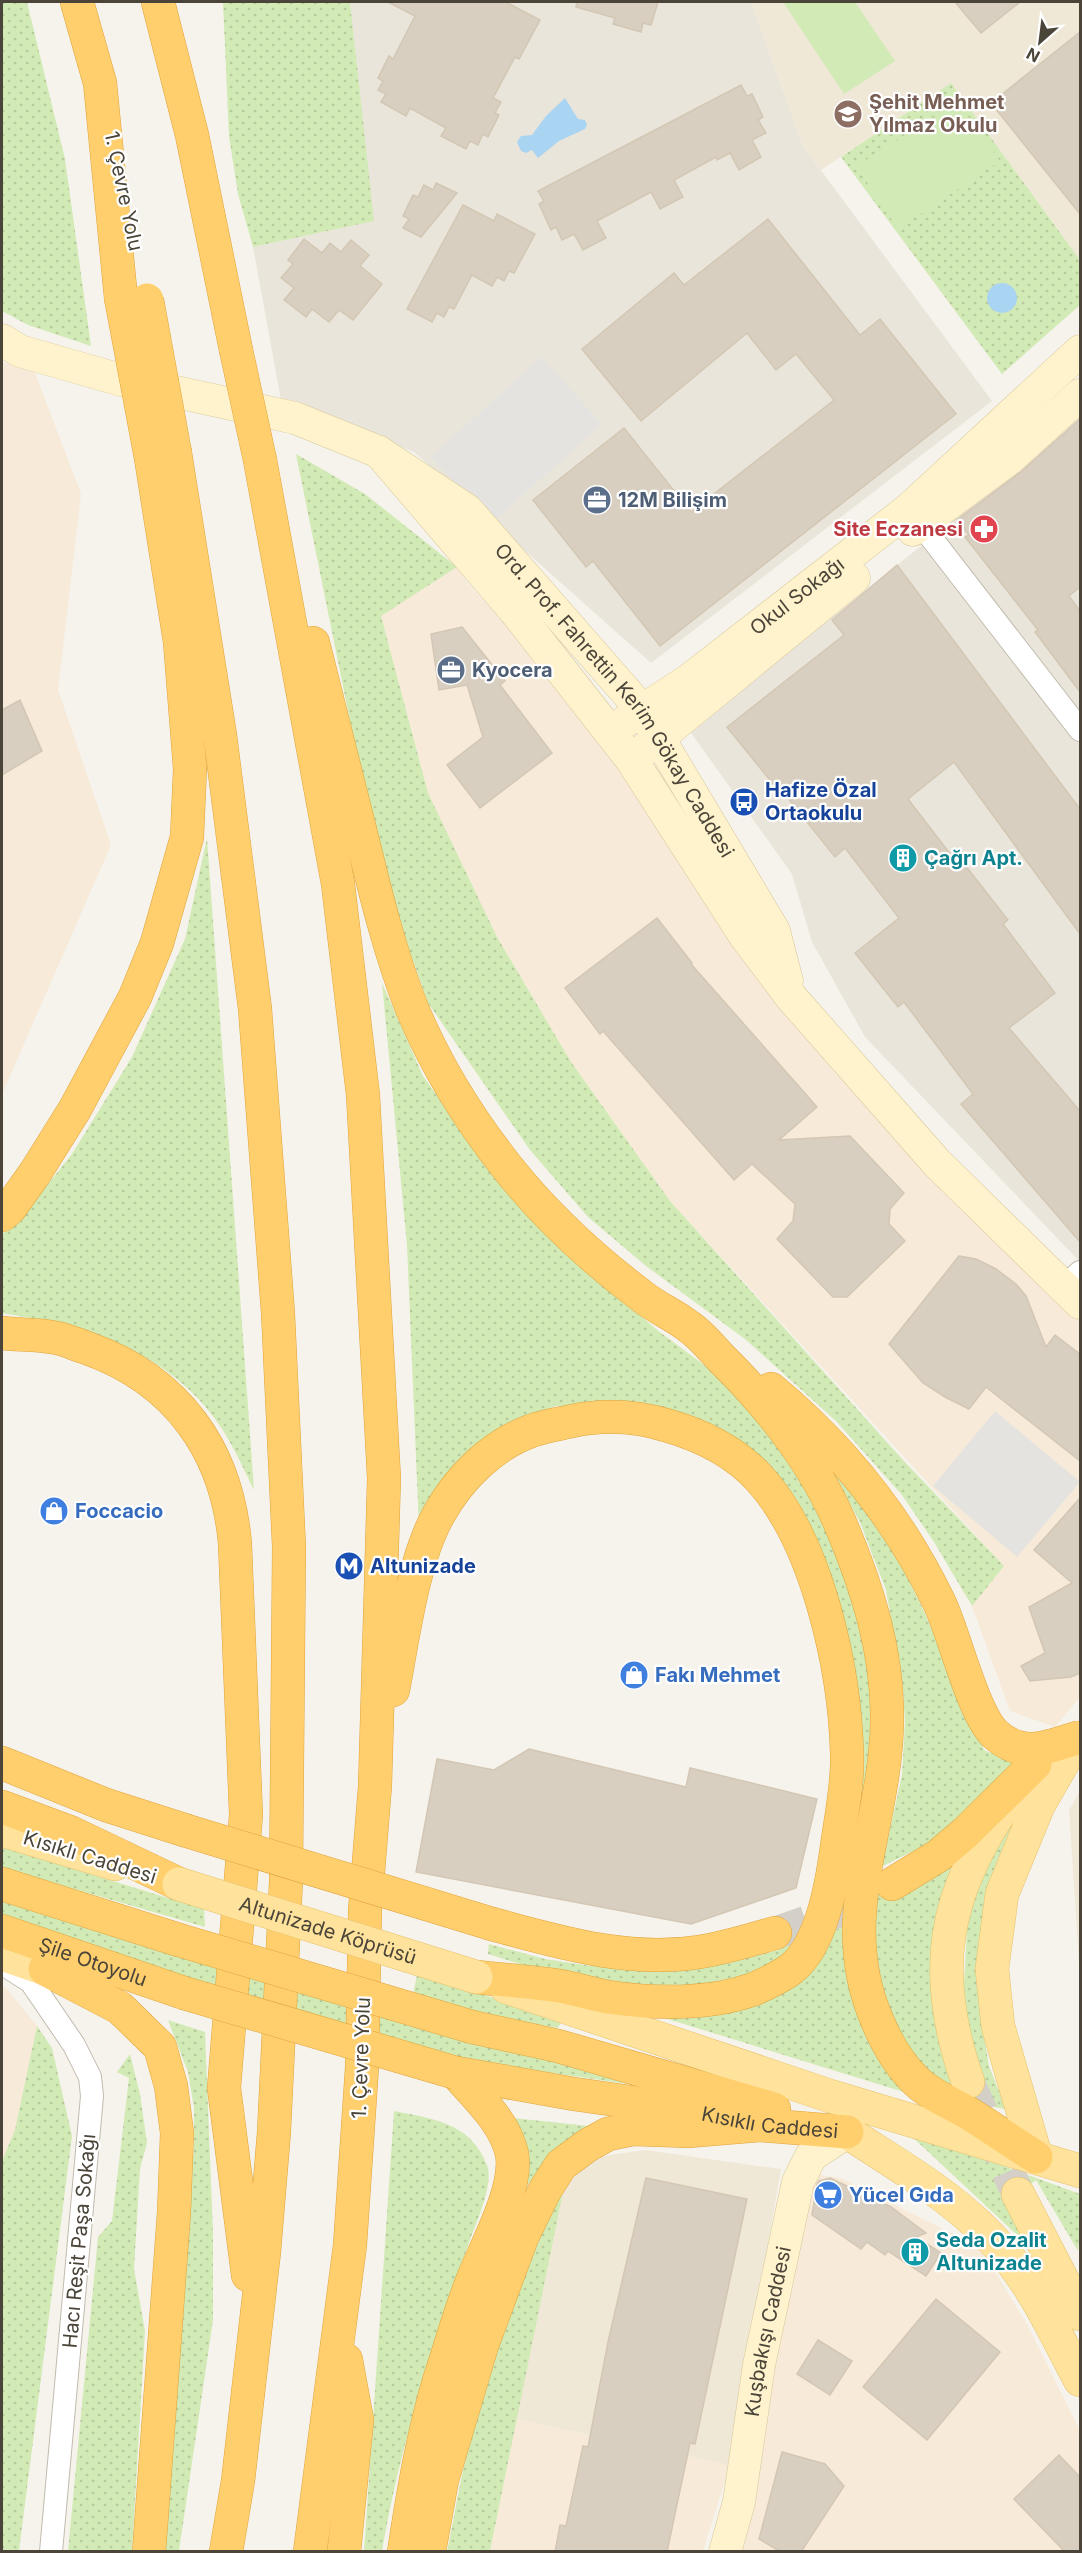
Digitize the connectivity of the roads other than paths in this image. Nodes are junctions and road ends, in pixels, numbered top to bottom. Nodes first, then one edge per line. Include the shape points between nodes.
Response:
1 (77, 2) edge
2 (158, 2) edge
3 (2, 339) edge
4 (1080, 351) edge
5 (1080, 395) edge
6 (378, 452) junction
7 (163, 456) junction
8 (260, 460) junction
9 (914, 517) junction
10 (642, 710) junction
11 (1080, 730) edge
12 (610, 732) junction
13 (660, 737) junction
14 (631, 759) junction
15 (791, 997) junction
16 (75, 1110) junction
17 (2, 1188) edge
18 (2, 1215) edge
19 (1075, 1288) edge
20 (690, 1327) junction
21 (2, 1334) edge
22 (1079, 1736) edge
23 (2, 1763) edge
24 (1035, 1764) junction
25 (375, 1786) junction
26 (2, 1807) edge
27 (2, 1830) edge
28 (2, 1884) edge
29 (179, 1884) junction
30 (892, 1884) dead end
31 (2, 1931) edge
32 (774, 1933) tunnel mouth
33 (2, 1954) edge
34 (2, 1963) edge
35 (45, 1969) junction
36 (476, 1977) junction
37 (184, 1993) junction
38 (456, 2073) junction
39 (968, 2082) tunnel mouth
40 (760, 2125) junction
41 (847, 2132) junction
42 (1036, 2157) junction
43 (1080, 2171) edge
44 (1018, 2194) tunnel mouth
45 (1080, 2314) edge
46 (255, 2327) junction
47 (340, 2329) junction
48 (1080, 2380) edge
49 (51, 2552) edge
50 (149, 2552) edge
51 (226, 2552) edge
52 (310, 2552) edge
53 (344, 2552) edge
54 (404, 2552) edge
55 (429, 2552) edge
56 (725, 2552) edge

1 - 7 highway, 1. Çevre Yolu, bridge via 100,83
2 - 8 highway, bridge via 192,135
3 - 6 street, Ord. Prof. Fahrettin Kerim Gökay Caddesi via 20,351 121,380 295,418
4 - 9 street, Okul Sokağı
5 - 9 street via 1009,459
6 - 10 street, Ord. Prof. Fahrettin Kerim Gökay Caddesi via 467,510
6 - 12 street, Ord. Prof. Fahrettin Kerim Gökay Caddesi via 515,611
7 - 16 highway via 190,769 186,837 157,943 135,998
7 - 46 highway via 220,735 255,1009 278,1313 289,1547 286,1881 274,2132
8 - 20 highway via 300,592 375,890 412,1008 433,1051 465,1107 507,1167 552,1216 644,1298
8 - 25 highway via 338,884 363,1095 384,1478
9 - 10 street, Okul Sokağı
9 - 11 street
9 - 13 street
10 - 12 street, Okul Sokağı
10 - 13 street, Ord. Prof. Fahrettin Kerim Gökay Caddesi
12 - 14 street, Ord. Prof. Fahrettin Kerim Gökay Caddesi
13 - 14 street
13 - 15 street, Ord. Prof. Fahrettin Kerim Gökay Caddesi via 774,931
14 - 15 street, Ord. Prof. Fahrettin Kerim Gökay Caddesi via 745,936
15 - 19 street, Ord. Prof. Fahrettin Kerim Gökay Caddesi via 937,1163
16 - 17 highway
16 - 18 highway via 35,1173
20 - 22 highway via 793,1407 876,1497 914,1551 930,1583 982,1713 994,1733 1011,1745 1032,1751
20 - 42 highway via 764,1404 819,1480 854,1557 882,1645 886,1755 857,1926 861,1976 872,2009 885,2039 918,2083
21 - 46 highway via 57,1338 113,1358 147,1377 174,1400 213,1455 233,1516 246,1815 224,2088
22 - 24 main road
22 - 42 main road via 1038,1806 1002,1893 992,1969 998,2026
23 - 32 highway, bridge via 65,1790 184,1830 554,1941 615,1953 660,1955 697,1952
24 - 30 highway via 938,1856
24 - 39 main road via 976,1853 960,1887 950,1923 946,1961 954,2043
25 - 36 highway via 411,1597 429,1534 462,1481 494,1449 531,1431 587,1418 640,1417 691,1432 727,1451 759,1478 783,1511 808,1561 825,1612 844,1701 848,1759 843,1803 833,1873 815,1937 792,1968 754,1989 707,1999 647,2001
25 - 47 highway, 1. Çevre Yolu via 365,1910 362,2067
26 - 29 highway via 72,1833
27 - 29 main road, Kısıklı Caddesi
28 - 41 highway, bridge via 472,2027 558,2046
29 - 36 main road, Altunizade Köprüsü, bridge
31 - 37 highway, Şile Otoyolu
33 - 35 main road
34 - 49 street, Hacı Reşit Paşa Sokağı via 31,1982 74,2045 90,2078 92,2096
35 - 37 main road via 133,1989
35 - 50 highway via 120,2008 160,2047 171,2086 177,2133 174,2212
36 - 42 main road, Kısıklı Caddesi via 830,2096
37 - 38 highway, bridge
38 - 40 highway, Kısıklı Caddesi
38 - 54 highway via 506,2136 512,2157 508,2196 472,2279 440,2381 425,2436
40 - 41 highway, Kısıklı Caddesi
40 - 55 highway via 688,2131 633,2129 608,2134 561,2164 522,2237 482,2346 442,2480
41 - 48 main road, Kısıklı Caddesi via 934,2187 1004,2251 1027,2283
41 - 56 street, Kuşbakışı Caddesi via 811,2156 798,2182 759,2365 739,2502
42 - 43 main road, Kısıklı Caddesi
44 - 45 main road
46 - 51 highway
47 - 52 highway, 1. Çevre Yolu
47 - 53 highway via 357,2420

